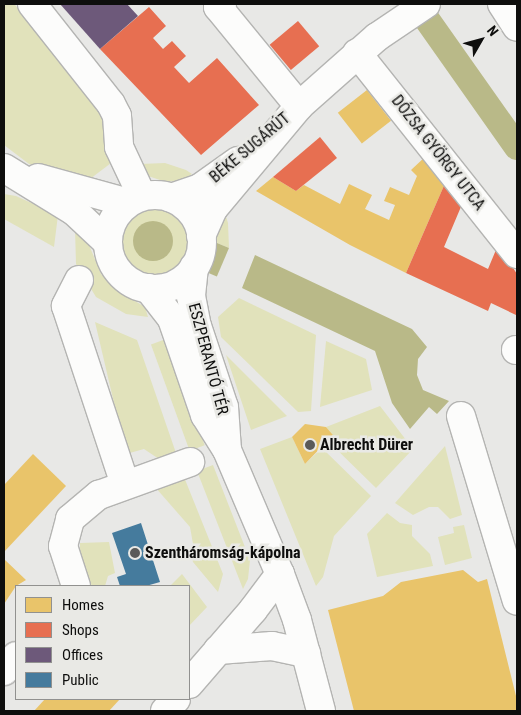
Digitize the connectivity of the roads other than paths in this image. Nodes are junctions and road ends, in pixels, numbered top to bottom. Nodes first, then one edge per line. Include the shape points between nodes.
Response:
1 (32, 4) edge
2 (222, 4) edge
3 (426, 4) edge
4 (502, 4) edge
5 (517, 27) edge
6 (367, 45) junction
7 (299, 106) junction
8 (4, 168) edge
9 (170, 198) junction
10 (135, 200) junction
11 (201, 236) junction
12 (107, 242) junction
13 (517, 254) edge
14 (194, 267) junction
15 (79, 280) dead end
16 (148, 288) junction
17 (461, 416) dead end
18 (227, 450) junction
19 (190, 462) dead end
20 (125, 484) junction
21 (280, 574) junction
22 (75, 585) edge
23 (517, 601) edge
24 (218, 650) junction
25 (306, 653) junction
26 (15, 657) edge
27 (4, 672) edge
28 (190, 683) edge
29 (175, 700) edge
30 (165, 711) edge
31 (321, 711) edge

1 - 10 street via 117,116 119,147
2 - 7 street via 218,7
3 - 6 street
4 - 5 street
6 - 7 street
6 - 13 street, DÓZSA GYÖRGY UTCA
7 - 9 street, BÉKE SUGÁRÚT via 222,176
7 - 11 street via 213,209
8 - 10 street
8 - 12 street via 74,211
9 - 10 street
9 - 11 street via 188,209
10 - 12 street via 111,225
11 - 14 street via 200,254
12 - 16 street via 113,265 122,276
14 - 16 street via 174,284
14 - 18 street, ESZPERANTÓ TÉR via 190,296 224,407
15 - 20 street via 66,306
16 - 18 street, ESZPERANTÓ TÉR via 172,319 205,415
17 - 23 street
18 - 21 street
19 - 20 street
20 - 22 street via 99,494 70,519 63,546
21 - 24 street
21 - 25 street
24 - 25 street via 272,646
24 - 28 street
25 - 31 street
26 - 27 street
29 - 30 street

